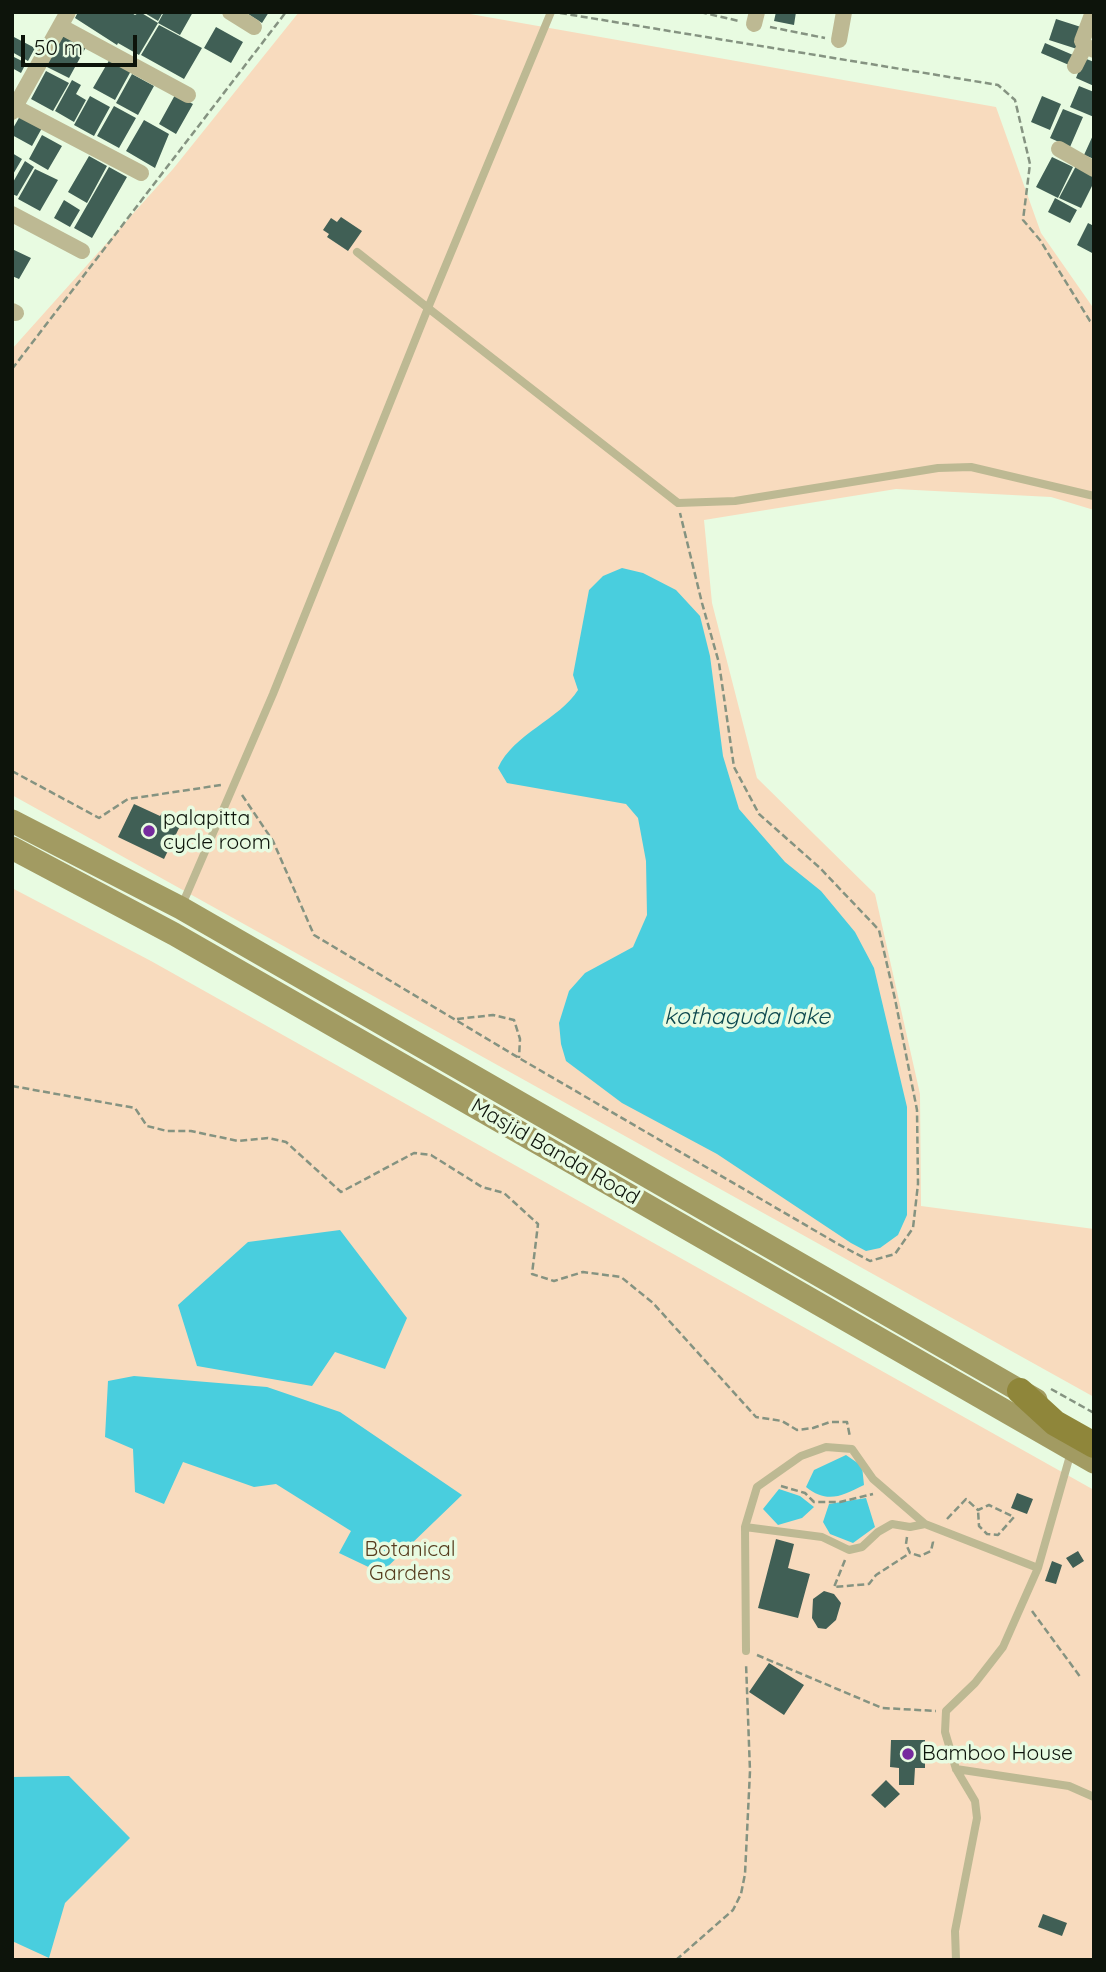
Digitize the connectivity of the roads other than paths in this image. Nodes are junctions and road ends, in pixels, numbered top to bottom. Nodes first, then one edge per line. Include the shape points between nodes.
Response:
1 (230, 12) edge
2 (553, 12) edge
3 (844, 12) edge
4 (1093, 12) edge
5 (64, 19) edge
6 (254, 27) dead end
7 (839, 40) road end
8 (1089, 48) edge
9 (1075, 66) dead end
10 (188, 95) dead end
11 (14, 109) edge
12 (1059, 149) dead end
13 (1094, 169) edge
14 (141, 173) dead end
15 (12, 214) edge
16 (82, 251) dead end
17 (357, 252) dead end
18 (428, 308) junction
19 (1094, 496) edge
20 (12, 821) edge
21 (12, 848) edge
22 (181, 908) junction
23 (1020, 1391) junction
24 (1094, 1433) edge
25 (1083, 1447) edge
26 (1094, 1462) edge
27 (925, 1524) junction
28 (745, 1527) junction
29 (1038, 1568) junction
30 (746, 1651) road end
31 (956, 1769) junction
32 (1094, 1797) edge
33 (956, 1960) edge

1 - 6 street
2 - 18 lane
3 - 7 street
4 - 8 street via 1083,35
5 - 10 street
5 - 11 street
8 - 9 street
11 - 14 street
12 - 13 street
15 - 16 street
17 - 18 lane
18 - 19 lane via 678,503 735,501 938,468 971,467
18 - 22 lane via 273,694
20 - 22 main road, Masjid Banda Road
21 - 25 main road, Masjid Banda Road via 186,941
22 - 23 main road, Masjid Banda Road
23 - 24 main road, Masjid Banda Road
23 - 25 main road
25 - 26 main road, Masjid Banda Road
25 - 29 lane
27 - 28 lane via 892,1524 862,1547 849,1550 822,1537
27 - 28 lane via 873,1479 852,1449 826,1447 801,1456 757,1487
27 - 29 lane
28 - 30 lane
29 - 31 lane via 1003,1647 946,1711 946,1732
31 - 32 lane via 1069,1786
31 - 33 lane via 975,1801 977,1818 955,1931

